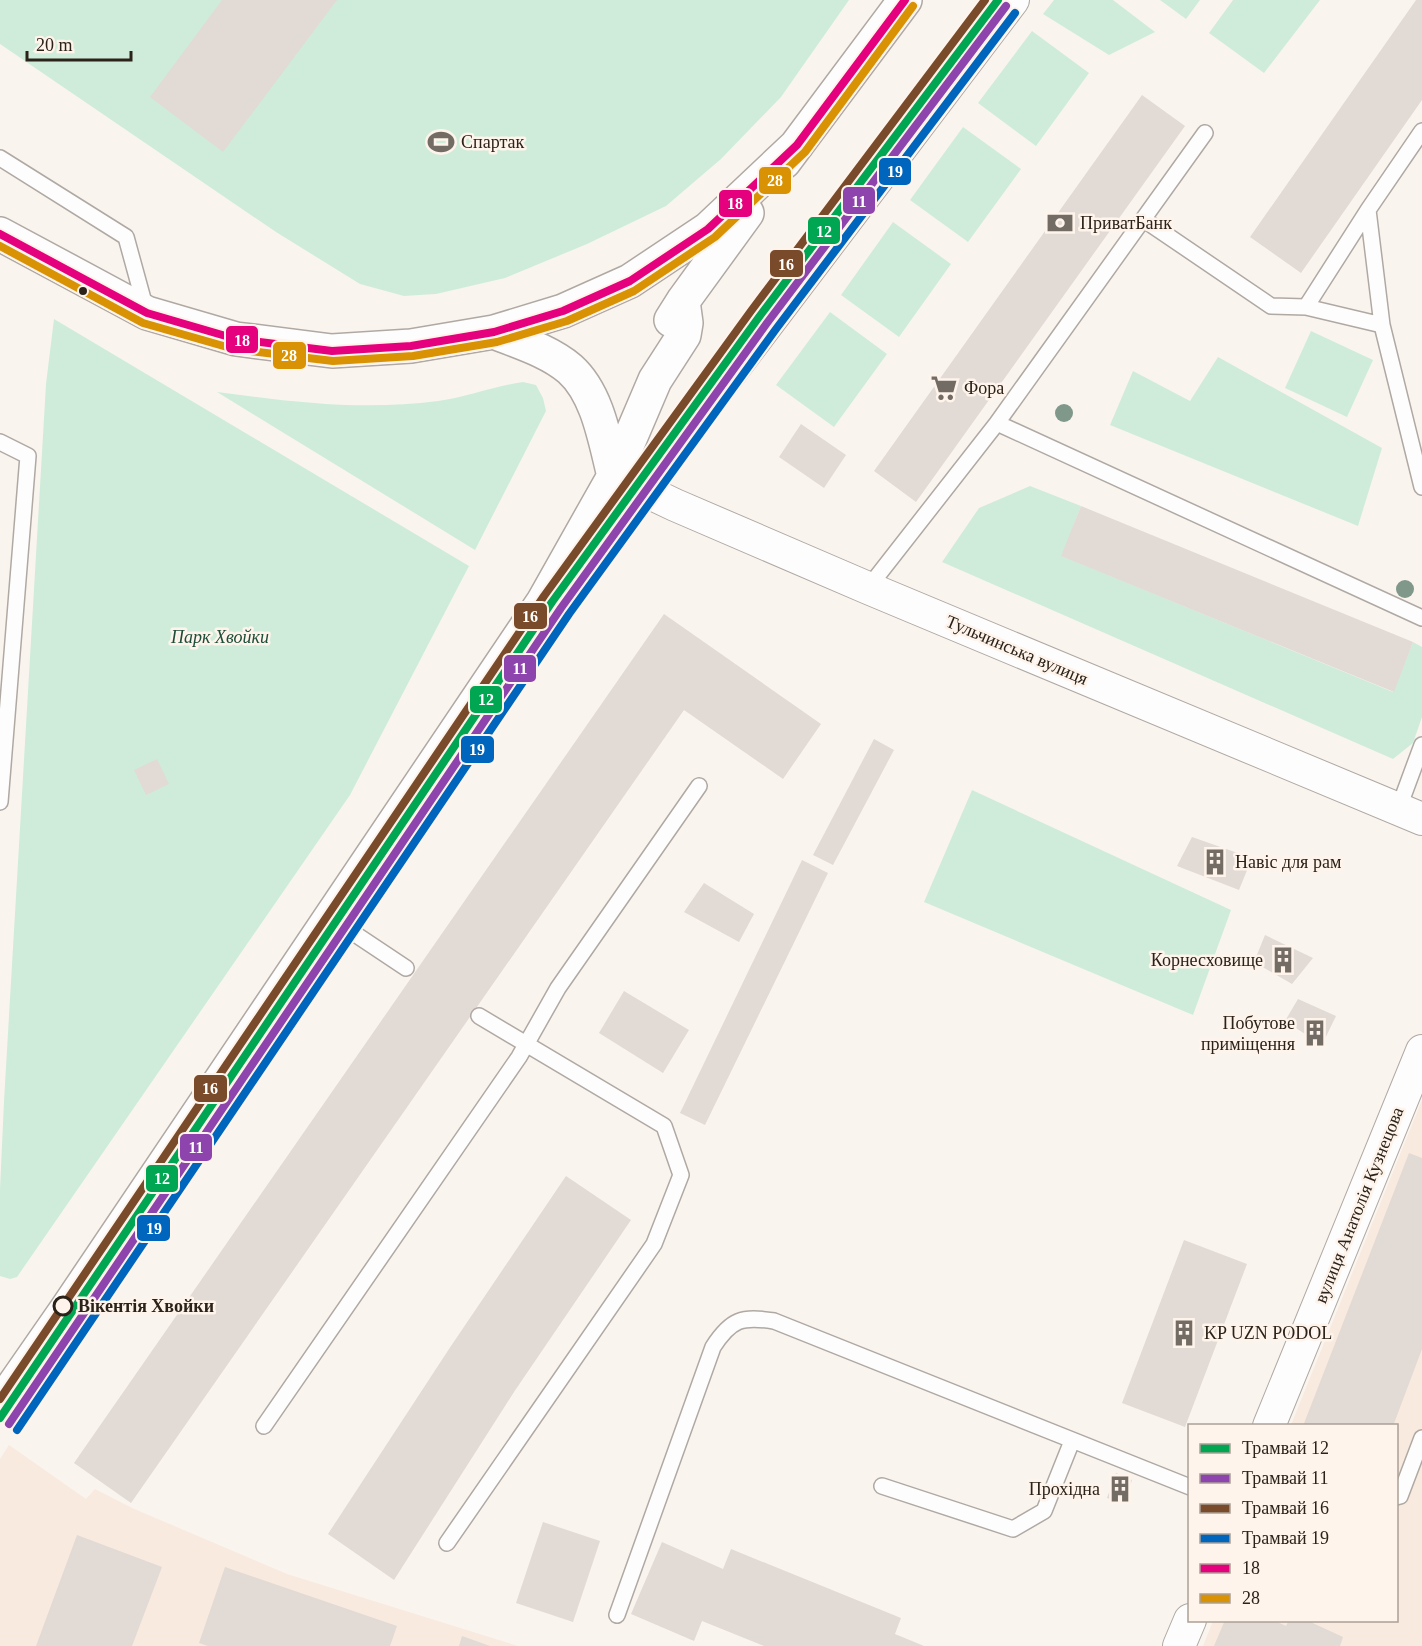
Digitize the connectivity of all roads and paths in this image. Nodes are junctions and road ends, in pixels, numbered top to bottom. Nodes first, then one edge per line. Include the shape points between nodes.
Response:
1 (904, 0) edge
2 (1013, 0) edge
3 (1422, 131) edge
4 (1205, 133) dead end
5 (797, 145) junction
6 (0, 158) edge
7 (1368, 210) junction
8 (1143, 219) junction
9 (0, 234) edge
10 (1306, 307) junction
11 (147, 313) junction
12 (1382, 325) junction
13 (494, 332) junction
14 (997, 423) junction
15 (0, 442) edge
16 (628, 482) junction
17 (1422, 487) edge
18 (868, 588) junction
19 (1422, 618) edge
20 (1422, 745) edge
21 (699, 786) dead end
22 (0, 802) edge
23 (1410, 814) edge
24 (331, 918) junction
25 (406, 968) dead end
26 (479, 1016) dead end
27 (526, 1044) junction
28 (1422, 1051) edge
29 (5, 1387) edge
30 (1269, 1424) edge
31 (264, 1426) dead end
32 (1422, 1438) edge
33 (1072, 1441) junction
34 (882, 1486) dead end
35 (1188, 1486) edge
36 (1398, 1496) edge
37 (447, 1543) dead end
38 (617, 1616) dead end
39 (1189, 1622) edge
40 (1179, 1646) edge

1 - 5 main road
2 - 16 street
3 - 7 lane
4 - 8 lane
5 - 13 main road via 708,229 630,281 563,311
5 - 16 main road via 682,301 684,335 654,380
6 - 11 lane via 126,237
7 - 10 lane
7 - 12 lane
8 - 10 lane via 1271,306
8 - 14 lane
9 - 11 main road
10 - 12 lane
11 - 13 main road via 236,339 332,351 411,346
12 - 17 lane
13 - 16 main road via 538,350 570,369 592,401
14 - 18 lane
14 - 19 lane
15 - 22 lane via 28,456
16 - 18 street, Тульчинська вулиця
16 - 24 main road
18 - 23 street, Тульчинська вулиця
20 - 23 lane
21 - 27 lane via 558,988
24 - 25 lane
24 - 29 main road
26 - 27 lane
27 - 31 lane
27 - 37 lane via 664,1126 681,1175 654,1244
28 - 30 street, вулиця Анатолія Кузнецова
32 - 36 lane
33 - 34 lane via 1044,1511 1013,1529
33 - 35 lane
33 - 38 lane via 774,1321 740,1321 724,1330 713,1347
39 - 40 street

